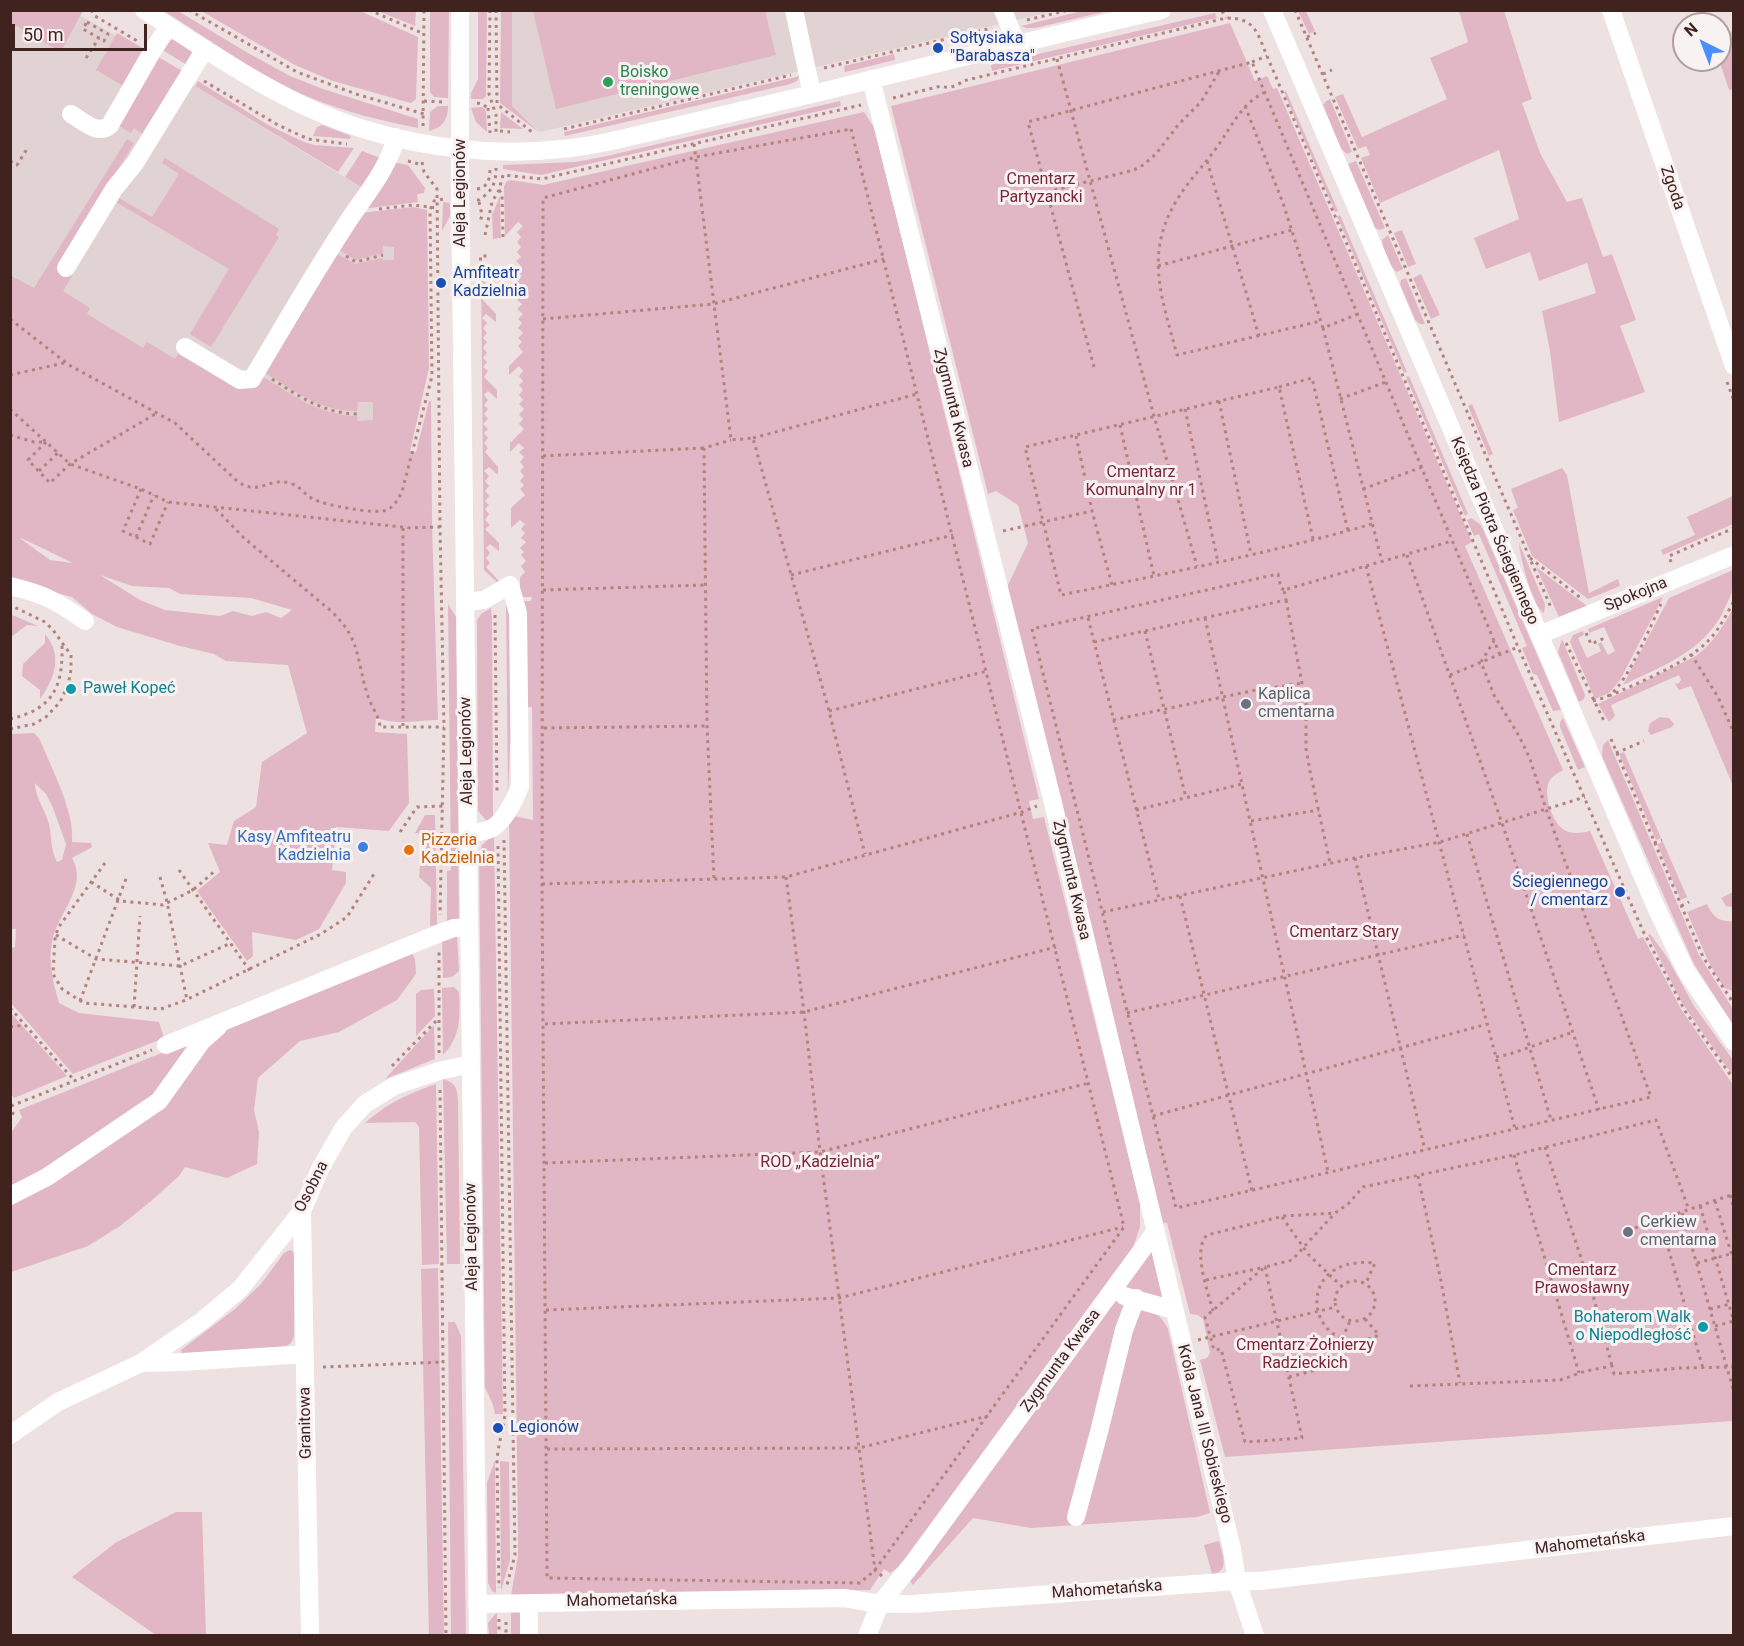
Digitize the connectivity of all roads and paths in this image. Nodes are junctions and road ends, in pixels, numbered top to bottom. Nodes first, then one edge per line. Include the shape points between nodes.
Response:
1 (144, 10) edge
2 (189, 10) edge
3 (369, 10) edge
4 (424, 10) edge
5 (460, 10) edge
6 (490, 10) edge
7 (496, 10) edge
8 (794, 10) edge
9 (1069, 10) edge
10 (1162, 10) edge
11 (1295, 10) edge
12 (1611, 10) edge
13 (1222, 11) edge
14 (1264, 14) edge
15 (1226, 18) junction
16 (100, 19) dead end
17 (1007, 20) edge
18 (1248, 22) junction
19 (96, 26) junction
20 (169, 26) junction
21 (1316, 33) dead end
22 (424, 34) junction
23 (1307, 37) junction
24 (99, 38) junction
25 (1016, 43) junction
26 (205, 49) junction
27 (1267, 56) junction
28 (86, 58) dead end
29 (1058, 58) junction
30 (1252, 62) junction
31 (1220, 70) junction
32 (1332, 70) dead end
33 (808, 71) junction
34 (1323, 74) junction
35 (871, 79) junction
36 (1265, 92) junction
37 (812, 94) junction
38 (890, 99) dead end
39 (424, 101) junction
40 (448, 102) dead end
41 (471, 103) dead end
42 (866, 104) dead end
43 (495, 105) junction
44 (1245, 105) junction
45 (489, 108) junction
46 (1073, 110) junction
47 (71, 114) dead end
48 (424, 114) junction
49 (490, 129) dead end
50 (423, 130) dead end
51 (562, 130) dead end
52 (496, 135) dead end
53 (540, 135) dead end
54 (396, 137) junction
55 (694, 144) junction
56 (461, 148) junction
57 (27, 149) dead end
58 (423, 157) dead end
59 (696, 157) junction
60 (10, 161) edge
61 (1207, 161) junction
62 (496, 165) dead end
63 (490, 175) dead end
64 (1091, 181) junction
65 (480, 189) dead end
66 (499, 190) junction
67 (1047, 192) junction
68 (449, 198) dead end
69 (437, 199) junction
70 (431, 207) junction
71 (437, 208) junction
72 (356, 211) junction
73 (1340, 212) dead end
74 (1334, 215) junction
75 (478, 229) dead end
76 (1292, 230) junction
77 (485, 235) dead end
78 (503, 237) dead end
79 (1232, 246) junction
80 (332, 248) junction
81 (485, 250) dead end
82 (383, 255) dead end
83 (477, 259) dead end
84 (884, 259) junction
85 (1158, 266) junction
86 (66, 268) dead end
87 (713, 304) junction
88 (1358, 314) junction
89 (10, 319) edge
90 (543, 319) junction
91 (1320, 321) junction
92 (1323, 328) junction
93 (1259, 336) junction
94 (185, 347) dead end
95 (66, 363) junction
96 (432, 365) junction
97 (439, 365) junction
98 (1734, 366) edge
99 (1094, 368) dead end
100 (257, 371) junction
101 (1410, 373) dead end
102 (10, 375) edge
103 (1403, 376) junction
104 (1386, 382) junction
105 (1279, 387) junction
106 (918, 394) junction
107 (1340, 399) junction
108 (1219, 401) junction
109 (10, 409) edge
110 (1185, 409) junction
111 (158, 413) junction
112 (357, 414) dead end
113 (1154, 416) junction
114 (1119, 424) junction
115 (10, 435) edge
116 (1077, 436) junction
117 (753, 438) junction
118 (731, 440) junction
119 (46, 441) junction
120 (704, 448) junction
121 (58, 453) junction
122 (543, 456) junction
123 (70, 464) junction
124 (1422, 467) junction
125 (39, 471) junction
126 (141, 489) junction
127 (1363, 489) junction
128 (154, 495) junction
129 (168, 502) junction
130 (215, 508) junction
131 (1092, 511) junction
132 (1470, 516) dead end
133 (1464, 519) junction
134 (1043, 522) junction
135 (1372, 524) junction
136 (403, 527) junction
137 (440, 527) junction
138 (1734, 528) edge
139 (1347, 531) junction
140 (995, 533) dead end
141 (953, 535) junction
142 (136, 537) junction
143 (1472, 538) dead end
144 (1313, 539) junction
145 (1452, 541) junction
146 (1251, 554) junction
147 (1407, 555) junction
148 (1734, 555) edge
149 (1529, 557) junction
150 (1218, 562) junction
151 (1382, 562) junction
152 (1197, 566) junction
153 (1366, 566) junction
154 (1673, 567) dead end
155 (791, 575) junction
156 (1154, 576) junction
157 (705, 585) junction
158 (1112, 585) junction
159 (10, 586) edge
160 (543, 590) junction
161 (1284, 590) junction
162 (1666, 594) dead end
163 (1286, 600) junction
164 (1734, 601) edge
165 (465, 602) junction
166 (1587, 603) dead end
167 (10, 604) edge
168 (494, 612) dead end
169 (1555, 617) dead end
170 (1088, 618) junction
171 (1205, 618) junction
172 (85, 621) dead end
173 (1584, 628) dead end
174 (1145, 631) junction
175 (1539, 635) junction
176 (1563, 637) dead end
177 (1605, 638) dead end
178 (1494, 640) junction
179 (1094, 642) junction
180 (62, 643) junction
181 (1518, 647) dead end
182 (1691, 654) junction
183 (1500, 655) junction
184 (1481, 662) junction
185 (987, 671) junction
186 (1450, 675) junction
187 (1303, 683) junction
188 (1609, 696) junction
189 (1223, 698) junction
190 (1592, 701) junction
191 (1164, 710) junction
192 (829, 711) junction
193 (10, 719) edge
194 (1113, 720) junction
195 (1605, 723) dead end
196 (403, 726) junction
197 (707, 726) junction
198 (444, 728) junction
199 (544, 728) junction
200 (10, 729) edge
201 (1734, 733) edge
202 (1611, 739) dead end
203 (1644, 741) dead end
204 (1616, 753) junction
205 (1242, 784) junction
206 (1585, 797) dead end
207 (1186, 798) junction
208 (1052, 799) junction
209 (1546, 809) junction
210 (1136, 810) junction
211 (1319, 810) junction
212 (1022, 812) junction
213 (501, 819) junction
214 (1251, 821) junction
215 (1502, 823) junction
216 (400, 832) dead end
217 (468, 833) junction
218 (1467, 834) junction
219 (1662, 840) dead end
220 (1440, 842) junction
221 (1654, 843) junction
222 (865, 855) junction
223 (1354, 858) junction
224 (105, 863) dead end
225 (1330, 863) junction
226 (179, 870) dead end
227 (216, 870) dead end
228 (375, 874) dead end
229 (127, 876) dead end
230 (160, 877) dead end
231 (786, 877) junction
232 (714, 878) junction
233 (1264, 878) junction
234 (92, 882) junction
235 (542, 884) junction
236 (193, 890) junction
237 (1180, 896) junction
238 (118, 898) junction
239 (1159, 899) junction
240 (167, 902) junction
241 (1689, 902) dead end
242 (1681, 906) junction
243 (1102, 912) junction
244 (140, 916) dead end
245 (469, 927) junction
246 (56, 935) junction
247 (1464, 935) junction
248 (231, 943) junction
249 (1056, 947) junction
250 (1377, 956) junction
251 (96, 959) junction
252 (137, 962) junction
253 (180, 966) junction
254 (250, 970) junction
255 (1286, 977) junction
256 (1203, 995) junction
257 (187, 1000) junction
258 (80, 1001) junction
259 (1733, 1002) edge
260 (134, 1006) junction
261 (10, 1008) edge
262 (804, 1012) junction
263 (1127, 1013) junction
264 (439, 1018) dead end
265 (224, 1021) junction
266 (545, 1024) junction
267 (1487, 1024) junction
268 (25, 1025) junction
269 (10, 1027) edge
270 (1573, 1032) junction
271 (1734, 1042) edge
272 (166, 1045) joint
273 (1400, 1048) junction
274 (1530, 1048) junction
275 (1496, 1057) junction
276 (470, 1064) junction
277 (390, 1069) dead end
278 (1307, 1073) junction
279 (74, 1080) junction
280 (1089, 1083) junction
281 (440, 1089) dead end
282 (1227, 1096) junction
283 (11, 1106) edge
284 (1599, 1110) junction
285 (1153, 1116) junction
286 (1551, 1120) junction
287 (10, 1122) edge
288 (1515, 1129) junction
289 (1545, 1147) junction
290 (1425, 1150) junction
291 (820, 1152) junction
292 (1514, 1155) junction
293 (545, 1163) junction
294 (1328, 1172) junction
295 (1418, 1176) junction
296 (1252, 1191) junction
297 (1732, 1195) edge
298 (10, 1196) edge
299 (1715, 1201) junction
300 (1700, 1206) junction
301 (1734, 1208) edge
302 (1689, 1210) junction
303 (302, 1211) junction
304 (1335, 1213) junction
305 (1682, 1213) junction
306 (1282, 1217) junction
307 (1660, 1220) junction
308 (1124, 1227) junction
309 (1635, 1228) dead end
310 (1155, 1232) junction
311 (1304, 1247) junction
312 (1732, 1253) edge
313 (1715, 1258) junction
314 (1734, 1262) edge
315 (1697, 1263) junction
316 (1265, 1267) junction
317 (1328, 1274) junction
318 (1206, 1280) junction
319 (1366, 1283) junction
320 (1341, 1286) junction
321 (1110, 1293) junction
322 (839, 1298) junction
323 (1136, 1298) junction
324 (1734, 1303) edge
325 (1728, 1305) junction
326 (1336, 1307) junction
327 (1710, 1309) junction
328 (546, 1310) junction
329 (1174, 1310) junction
330 (1213, 1311) junction
331 (1317, 1311) junction
332 (1365, 1319) junction
333 (1277, 1321) junction
334 (1350, 1321) junction
335 (1733, 1321) edge
336 (1715, 1326) junction
337 (1210, 1337) junction
338 (1342, 1339) junction
339 (1182, 1344) junction
340 (305, 1361) junction
341 (444, 1362) junction
342 (141, 1363) junction
343 (1612, 1366) junction
344 (1726, 1367) junction
345 (1734, 1367) edge
346 (1702, 1368) junction
347 (1579, 1373) junction
348 (1289, 1377) junction
349 (1460, 1383) junction
350 (1410, 1386) dead end
351 (1734, 1392) edge
352 (989, 1415) junction
353 (10, 1435) edge
354 (859, 1448) junction
355 (547, 1449) junction
356 (1076, 1517) dead end
357 (1734, 1526) edge
358 (875, 1570) junction
359 (1237, 1581) junction
360 (507, 1586) dead end
361 (499, 1596) dead end
362 (529, 1603) junction
363 (477, 1604) junction
364 (880, 1604) junction
365 (310, 1635) edge
366 (446, 1635) edge
367 (477, 1635) edge
368 (529, 1635) edge
369 (867, 1635) edge
370 (1255, 1635) edge

1 - 20 street
2 - 48 path via 297,72
3 - 22 path
4 - 22 path
5 - 56 street, Aleja Legionów
6 - 43 path via 489,94
7 - 43 path
8 - 33 street
9 - 17 path
10 - 25 street
11 - 23 path
12 - 98 street, Zgoda
13 - 15 path
14 - 18 path
14 - 175 street, Księdza Piotra Ściegiennego
15 - 18 path
15 - 29 path
16 - 19 path
17 - 25 street
17 - 33 path
18 - 27 path
19 - 24 path via 108,34 104,41
19 - 24 path via 87,22 83,29
20 - 26 street
20 - 47 street via 106,129 97,130
21 - 23 path
22 - 39 path
23 - 34 path
24 - 28 path
25 - 35 street
26 - 54 street via 296,102
26 - 86 street
27 - 30 path
27 - 74 path
29 - 38 path
29 - 46 path
30 - 31 path
30 - 36 path
31 - 46 path
31 - 64 path via 1201,102 1156,154 1134,170
32 - 34 path
33 - 37 street
33 - 51 path
34 - 149 path
35 - 37 street
35 - 208 street, Zygmunta Kwasa
36 - 44 path
36 - 88 path
37 - 56 street via 563,149
39 - 40 path
39 - 48 path
41 - 45 path
42 - 55 path
43 - 45 path
43 - 52 path
43 - 53 path via 533,134
44 - 61 path
44 - 76 path
45 - 49 path
46 - 64 path
46 - 67 path via 1028,122
48 - 50 path
54 - 56 street
54 - 72 street via 392,151
55 - 59 path
55 - 66 path via 542,179 503,175
56 - 165 street, Aleja Legionów
57 - 60 path via 17,165
58 - 69 path via 422,169 437,189
59 - 84 path via 851,129
59 - 87 path
59 - 90 path via 543,198
61 - 79 path
61 - 85 path via 1171,210 1158,250
62 - 75 path via 495,184 479,200 482,215
63 - 65 path via 488,183
64 - 67 path
64 - 113 path
66 - 77 path via 492,202
66 - 78 path
67 - 99 path
68 - 69 path
69 - 70 path
69 - 71 path
70 - 71 path
70 - 72 path
70 - 96 path
71 - 97 path
72 - 80 street
73 - 74 path
74 - 103 path
76 - 79 path
76 - 91 path
79 - 85 path
79 - 93 path
80 - 82 path via 356,262
80 - 100 street
81 - 83 path via 485,259
84 - 87 path
84 - 106 path
85 - 93 path via 1160,291 1177,355
87 - 90 path
87 - 118 path
88 - 92 path
88 - 104 path
89 - 95 path
90 - 122 path
91 - 92 path
91 - 93 path
92 - 107 path
94 - 100 street via 240,380 252,379
95 - 102 path
95 - 111 path
96 - 97 path
96 - 111 path via 408,471 399,498 385,511 324,503 290,483 248,488 182,428
97 - 137 path
100 - 112 path via 315,406 340,414
101 - 103 path
103 - 133 path
104 - 107 path
104 - 124 path
105 - 108 path
105 - 139 path via 1312,378
105 - 144 path
106 - 117 path
106 - 141 path
107 - 127 path
108 - 110 path
108 - 146 path
109 - 119 path
110 - 113 path
110 - 150 path
111 - 123 path
113 - 114 path
113 - 152 path
114 - 116 path
114 - 156 path
115 - 119 path
116 - 131 path
116 - 134 path via 1025,447
117 - 118 path
117 - 155 path
118 - 120 path
119 - 121 path
119 - 125 path via 28,460
120 - 122 path
120 - 157 path
121 - 123 path
121 - 125 path
122 - 160 path
123 - 125 path via 50,483
123 - 126 path
124 - 127 path
124 - 145 path
126 - 128 path
126 - 142 path via 123,531
127 - 135 path
128 - 129 path
128 - 142 path
129 - 130 path
129 - 142 path via 150,544
130 - 136 path
130 - 196 path via 244,538 338,618 356,646 368,698 380,727
131 - 134 path
131 - 158 path
132 - 133 path
133 - 143 path
134 - 140 path
134 - 158 path via 1061,595
135 - 139 path
135 - 151 path
136 - 137 path
136 - 196 path
137 - 198 path
138 - 154 path via 1669,556
139 - 144 path
141 - 155 path
141 - 185 path
144 - 146 path
145 - 147 path
145 - 178 path
146 - 150 path
147 - 151 path
147 - 186 path
148 - 175 street, Spokojna
149 - 166 path
149 - 169 path
150 - 152 path
151 - 153 path
152 - 156 path
153 - 161 path
153 - 220 path
155 - 192 path
156 - 158 path
157 - 160 path
157 - 197 path
159 - 172 street via 41,594
160 - 199 path
161 - 163 path
161 - 170 path via 1278,574
162 - 188 path via 1626,673
163 - 171 path
163 - 187 path
164 - 182 path via 1708,642
165 - 213 street via 483,600 510,585 518,609 520,786
165 - 217 street, Aleja Legionów
167 - 180 path via 45,622
168 - 213 path
170 - 179 path
170 - 243 path via 1032,629
171 - 174 path
171 - 189 path
173 - 177 path via 1592,644
174 - 179 path
174 - 191 path
175 - 271 street, Księdza Piotra Ściegiennego via 1669,937 1700,995
176 - 190 path
178 - 183 path
178 - 184 path
179 - 194 path
180 - 193 path via 60,682 49,700 38,710
180 - 200 path via 71,655 71,670 60,702 34,724
181 - 183 path
182 - 188 path
182 - 201 path via 1718,697
183 - 184 path
184 - 186 path
184 - 209 path via 1494,695 1520,736
185 - 192 path
185 - 212 path
186 - 215 path
187 - 189 path
187 - 211 path via 1306,749
188 - 190 path
189 - 191 path
189 - 205 path
190 - 195 path
191 - 194 path
191 - 207 path
192 - 222 path
194 - 210 path
196 - 198 path
197 - 199 path
197 - 232 path
198 - 216 path via 443,806 417,807
199 - 235 path
202 - 204 path
203 - 204 path
204 - 221 path
205 - 207 path
205 - 214 path
206 - 209 path
207 - 210 path
208 - 212 path
208 - 310 street, Zygmunta Kwasa
209 - 215 path
209 - 284 path via 1651,1097
210 - 239 path
211 - 214 path
211 - 225 path
212 - 222 path
212 - 249 path
213 - 217 street via 490,830
213 - 360 path via 514,1555
213 - 361 path via 505,1414 497,1461
214 - 233 path
215 - 218 path
215 - 270 path
217 - 245 street, Aleja Legionów
218 - 220 path
218 - 274 path
219 - 221 path
220 - 223 path
220 - 247 path
221 - 242 path
222 - 231 path
223 - 225 path
223 - 250 path
224 - 234 path
225 - 233 path
226 - 236 path
227 - 236 path
228 - 254 path via 347,917
229 - 238 path
230 - 240 path
231 - 232 path
231 - 262 path
232 - 235 path
233 - 237 path
233 - 255 path
234 - 238 path
234 - 246 path
235 - 266 path
236 - 240 path
236 - 248 path
237 - 239 path
237 - 256 path
238 - 240 path via 163,905
238 - 251 path
239 - 243 path
240 - 253 path
241 - 242 path
242 - 259 path via 1709,969
243 - 263 path
244 - 252 path
245 - 265 street via 440,933
245 - 276 street, Aleja Legionów
246 - 251 path
246 - 258 path via 53,974 62,989
247 - 250 path
247 - 267 path
248 - 253 path
248 - 254 path
249 - 262 path
249 - 280 path
250 - 255 path
250 - 273 path
251 - 252 path
251 - 258 path
252 - 253 path
252 - 260 path
253 - 257 path
254 - 257 path
255 - 256 path
255 - 278 path
256 - 263 path
256 - 282 path
257 - 260 path via 161,1009
258 - 260 path
261 - 268 path
262 - 266 path
262 - 291 path
263 - 285 path
264 - 277 path
265 - 272 street
265 - 298 street via 202,1041 152,1107 47,1177
266 - 293 path
267 - 273 path
267 - 275 path
268 - 269 path
268 - 279 path
270 - 274 path
270 - 284 path
272 - 279 path
273 - 278 path
273 - 290 path
274 - 275 path
274 - 286 path
275 - 288 path
276 - 303 street, Osobna via 394,1086 365,1104 344,1127
276 - 363 street, Aleja Legionów
278 - 282 path
278 - 294 path
279 - 283 path
280 - 291 path
280 - 308 path
281 - 341 path
282 - 285 path
282 - 296 path
283 - 287 path
284 - 286 path
285 - 296 path via 1176,1208
286 - 288 path
288 - 290 path
289 - 292 path
289 - 302 path via 1656,1120
289 - 343 path
290 - 294 path
291 - 293 path
291 - 322 path
292 - 295 path
292 - 347 path
293 - 328 path
294 - 296 path
295 - 304 path via 1363,1187
295 - 349 path
297 - 299 path
297 - 301 path
299 - 300 path
299 - 312 path
300 - 302 path
300 - 313 path
302 - 305 path
303 - 340 street, Granitowa
303 - 342 street, Osobna via 240,1289
304 - 306 path
304 - 311 path
305 - 307 path
305 - 315 path
306 - 311 path
306 - 318 path via 1207,1235 1200,1251
307 - 309 path
307 - 346 path
308 - 322 path
308 - 352 path
310 - 321 street, Zygmunta Kwasa
310 - 329 street, Króla Jana III Sobieskiego
311 - 316 path via 1292,1260
311 - 317 path
312 - 313 path
312 - 314 path
313 - 315 path
313 - 325 path
315 - 327 path
316 - 318 path
316 - 330 path
316 - 333 path
317 - 319 path via 1347,1263 1374,1263
317 - 320 path
317 - 331 path via 1317,1294
318 - 330 path
319 - 320 path via 1352,1281
319 - 332 path via 1376,1299 1373,1311
320 - 326 path
321 - 323 street
321 - 364 street, Zygmunta Kwasa
322 - 328 path
322 - 354 path
323 - 329 street
323 - 356 street via 1124,1330
324 - 325 path
325 - 327 path
325 - 335 path
326 - 331 path
326 - 334 path
327 - 336 path
328 - 355 path
329 - 339 street, Króla Jana III Sobieskiego
330 - 337 path via 1205,1317
331 - 333 path
331 - 338 path via 1329,1331
332 - 334 path
332 - 338 path via 1379,1335 1362,1341
333 - 337 path
333 - 348 path
334 - 338 path
335 - 336 path
336 - 344 path
337 - 339 path
337 - 348 path via 1214,1350 1221,1349 1245,1442 1302,1438
338 - 348 path via 1335,1365
339 - 359 street, Króla Jana III Sobieskiego
340 - 341 path
340 - 342 street, Osobna
340 - 365 street, Granitowa
341 - 366 path
342 - 353 street, Osobna via 58,1402
343 - 346 path via 1614,1374
343 - 347 path
344 - 345 path
344 - 346 path
344 - 351 path
347 - 349 path via 1560,1380
349 - 350 path
352 - 354 path
352 - 358 path
354 - 355 path
354 - 358 path
355 - 358 path via 547,1578 860,1583
357 - 359 street, Mahometańska
359 - 364 street, Mahometańska
359 - 370 street, Króla Jana III Sobieskiego
362 - 363 street, Mahometańska
362 - 364 street, Mahometańska via 844,1598
362 - 368 street
363 - 367 street, Aleja Legionów
364 - 369 street, Zygmunta Kwasa

